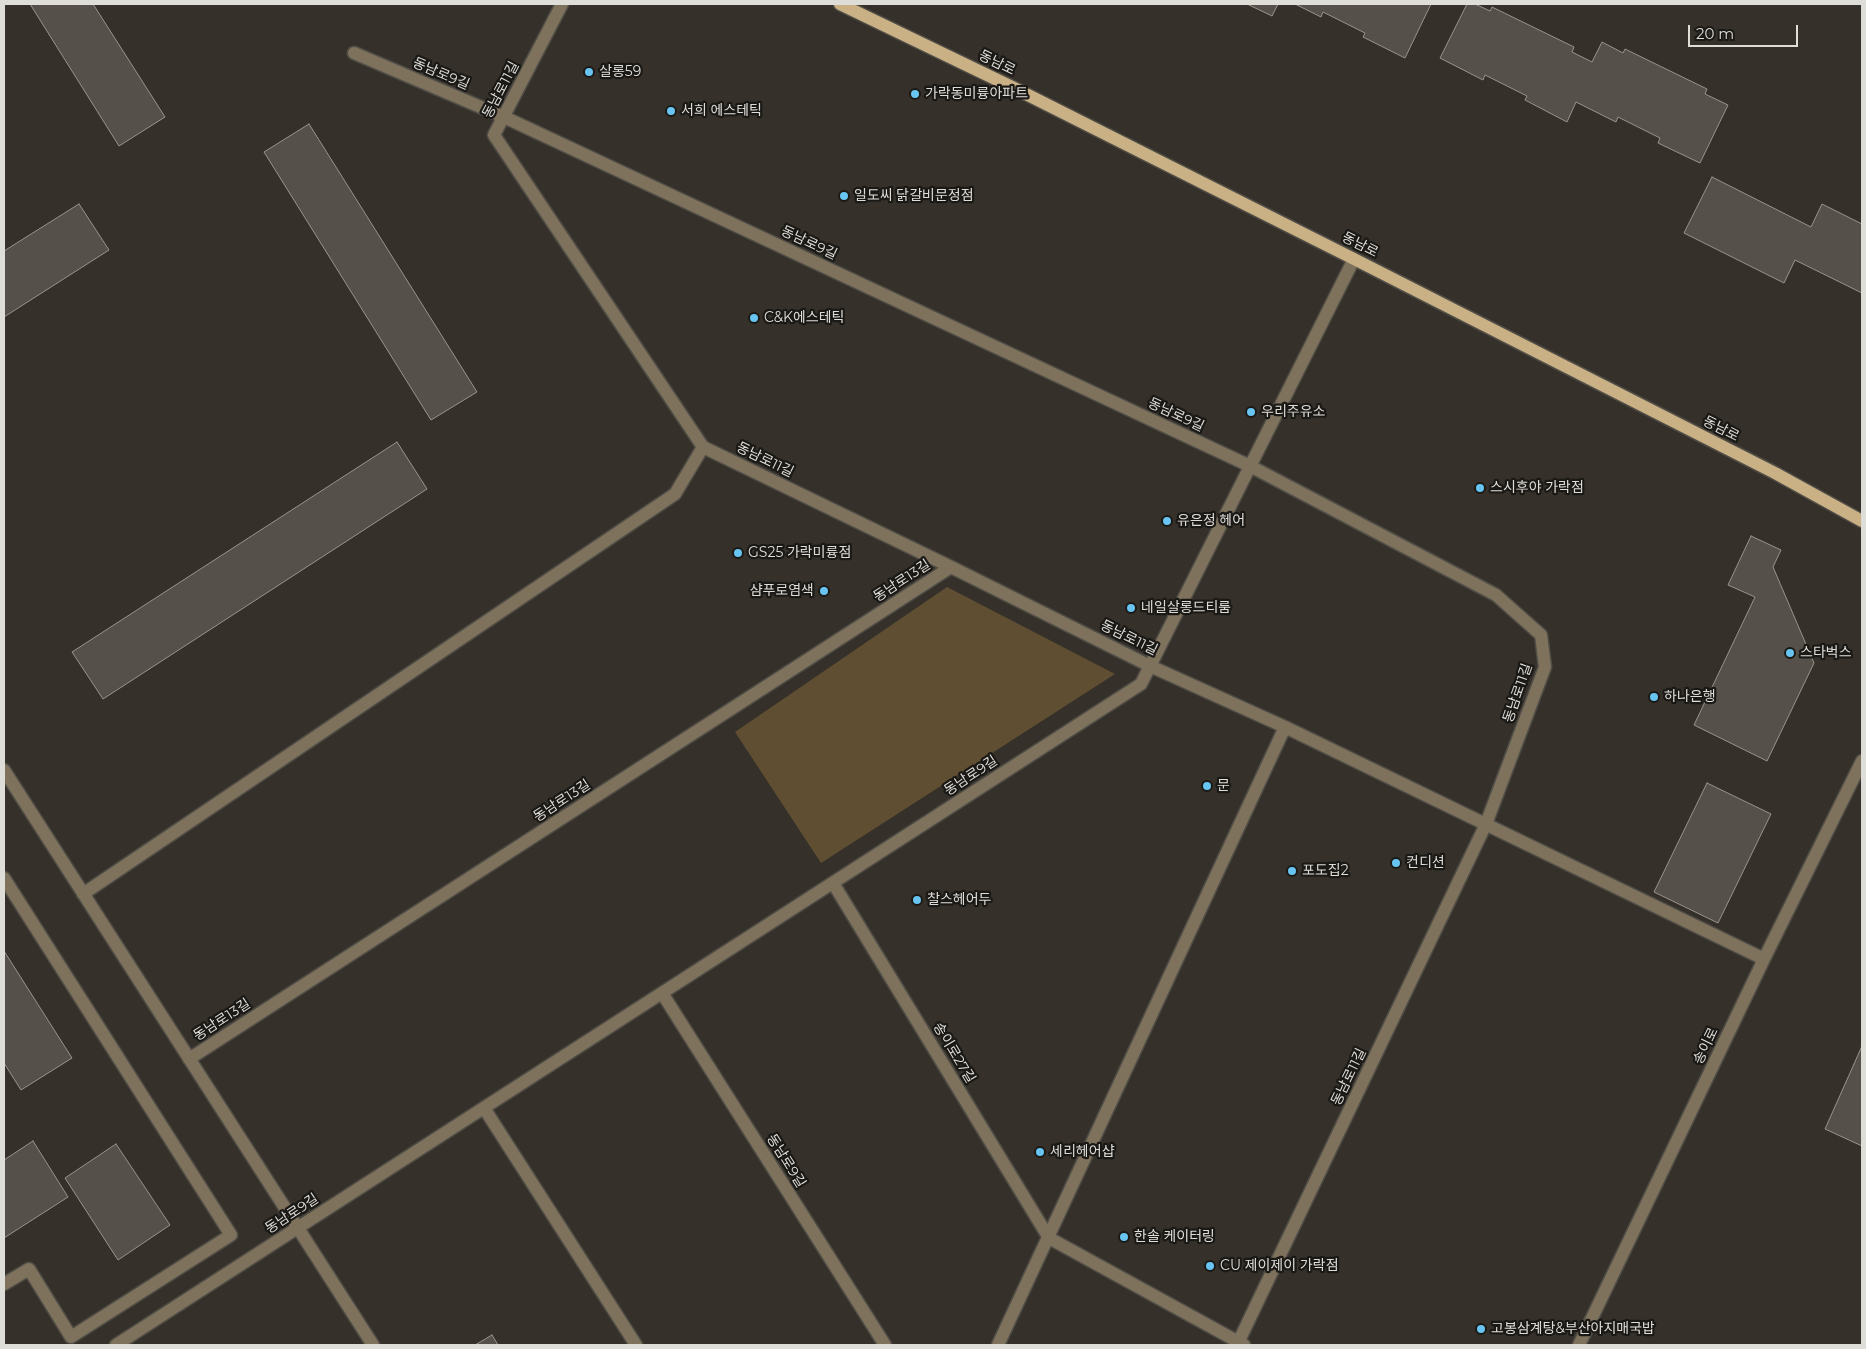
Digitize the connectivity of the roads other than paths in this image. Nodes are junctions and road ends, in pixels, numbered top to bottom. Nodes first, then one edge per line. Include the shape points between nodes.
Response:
1 (562, 4) edge
2 (840, 4) edge
3 (354, 53) dead end
4 (504, 117) junction
5 (1354, 259) junction
6 (702, 447) junction
7 (1250, 466) junction
8 (1862, 520) edge
9 (952, 567) junction
10 (1150, 666) junction
11 (1285, 728) junction
12 (1862, 761) edge
13 (4, 770) edge
14 (1486, 824) junction
15 (4, 878) edge
16 (833, 883) junction
17 (83, 894) junction
18 (1764, 959) junction
19 (662, 993) junction
20 (189, 1059) junction
21 (484, 1108) junction
22 (298, 1228) junction
23 (1049, 1238) junction
24 (4, 1284) edge
25 (1240, 1344) edge
26 (116, 1345) edge
27 (372, 1345) edge
28 (636, 1345) edge
29 (885, 1345) edge
30 (998, 1345) edge
31 (1579, 1345) edge

1 - 4 street, 동남로11길
2 - 5 main road, 동남로
3 - 4 street, 동남로9길
4 - 6 street, 동남로11길 via 494,135
4 - 7 street, 동남로9길
5 - 7 street, 동남로9길
5 - 8 main road, 동남로
6 - 9 street, 동남로11길
6 - 17 street via 675,494
7 - 10 street, 동남로9길
7 - 14 street, 동남로11길 via 1496,595 1541,635 1545,668
9 - 10 street, 동남로11길
9 - 20 street, 동남로13길
10 - 11 street, 동남로11길
10 - 16 street, 동남로9길 via 1141,684
11 - 14 street, 동남로11길
11 - 23 street
12 - 18 street, 송이로
13 - 17 street, 동남로13길
14 - 18 street, 동남로11길
14 - 25 street, 동남로11길
15 - 24 street via 231,1235 71,1337 29,1269
16 - 19 street, 동남로9길
16 - 23 street, 송이로27길
17 - 20 street, 동남로13길
18 - 31 street, 송이로
19 - 21 street, 동남로9길
19 - 29 street, 동남로9길
20 - 22 street, 동남로13길
21 - 22 street, 동남로9길
21 - 28 street
22 - 26 street, 동남로9길
22 - 27 street, 동남로13길
23 - 25 street, 송이로27길
23 - 30 street

